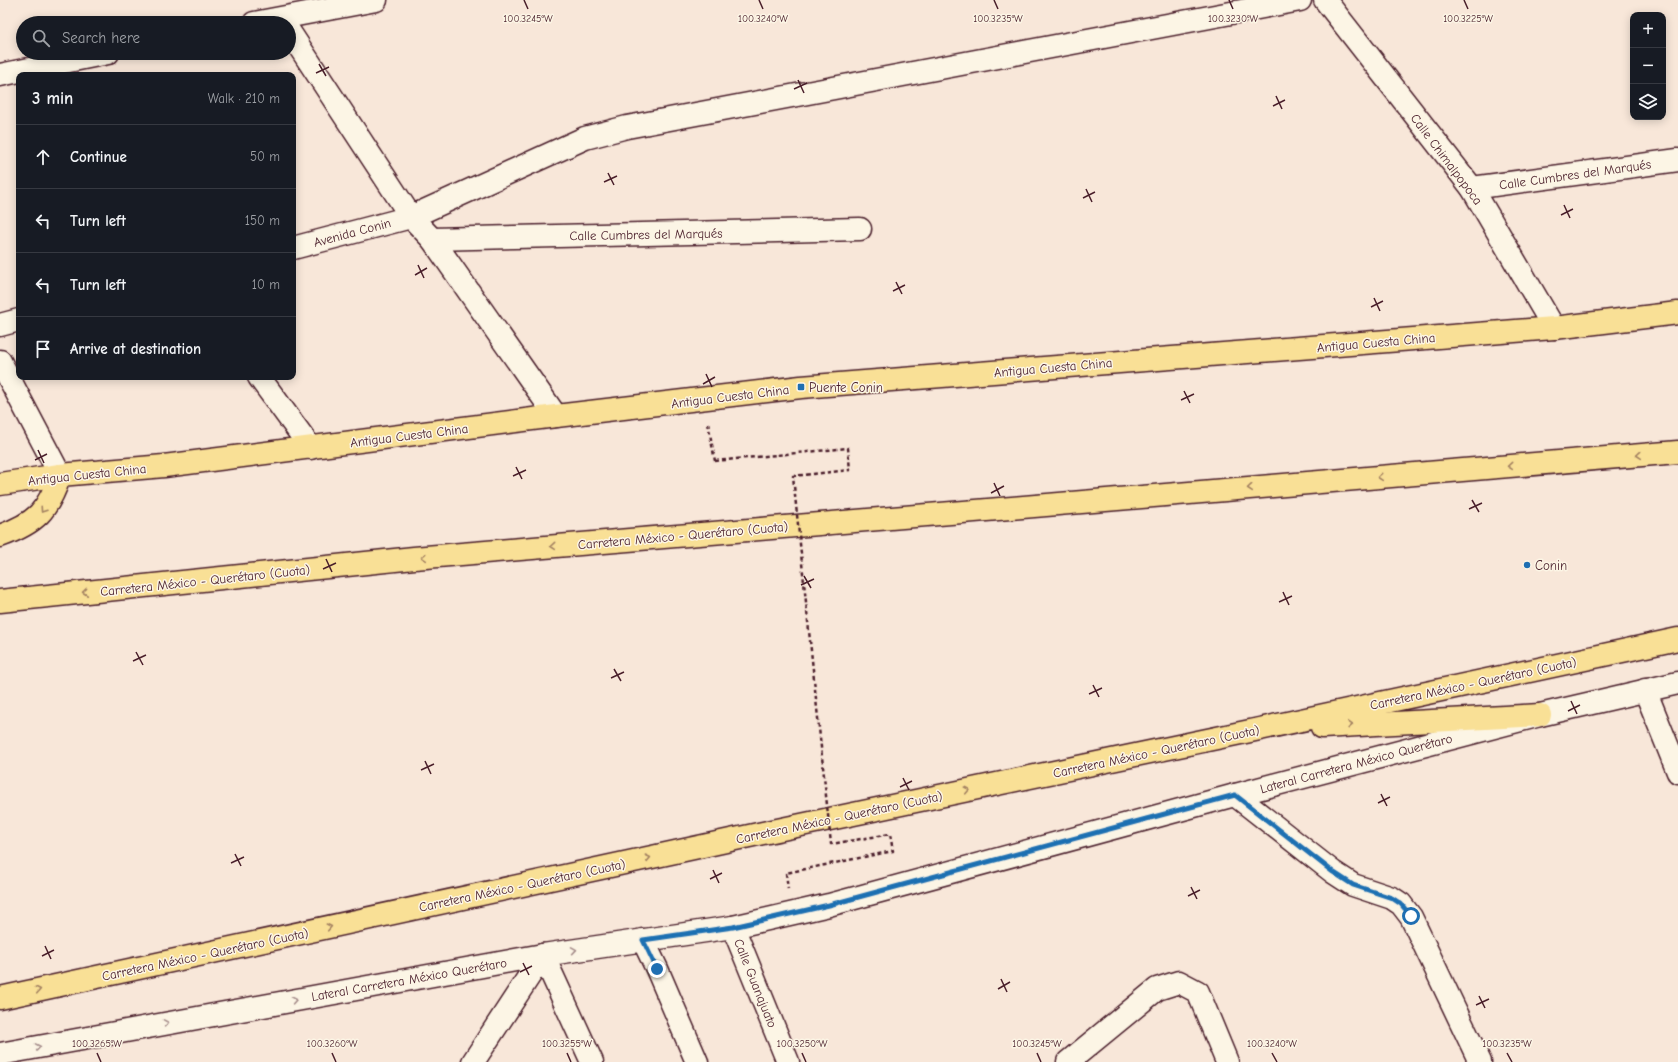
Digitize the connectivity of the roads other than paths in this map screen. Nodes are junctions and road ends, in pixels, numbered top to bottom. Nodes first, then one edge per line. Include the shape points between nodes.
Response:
1 (376, 0) edge
2 (1300, 0) edge
3 (1325, 0) edge
4 (296, 21) edge
5 (296, 42) edge
6 (74, 60) edge
7 (0, 75) edge
8 (1678, 160) edge
9 (1472, 188) junction
10 (411, 217) junction
11 (860, 229) dead end
12 (432, 239) junction
13 (296, 247) edge
14 (1678, 313) edge
15 (16, 321) edge
16 (0, 325) edge
17 (1554, 328) junction
18 (0, 361) edge
19 (261, 380) edge
20 (556, 416) junction
21 (311, 448) junction
22 (1678, 452) edge
23 (60, 475) junction
24 (0, 484) edge
25 (0, 536) edge
26 (0, 601) edge
27 (1678, 639) edge
28 (1678, 683) edge
29 (1645, 690) junction
30 (1540, 715) junction
31 (1255, 730) junction
32 (1678, 772) edge
33 (1235, 795) junction
34 (733, 927) junction
35 (643, 940) junction
36 (543, 955) junction
37 (0, 998) edge
38 (0, 1054) edge
39 (474, 1062) edge
40 (592, 1062) edge
41 (697, 1062) edge
42 (788, 1062) edge
43 (1068, 1062) edge
44 (1227, 1062) edge
45 (1480, 1062) edge

1 - 4 street
2 - 10 street, Avenida Conin via 627,127 585,138
3 - 9 street, Calle Chimalpopoca
5 - 10 street
6 - 7 street
8 - 9 street, Calle Cumbres del Marqués
9 - 17 street, Calle Chimalpopoca
10 - 12 street
10 - 13 street, Avenida Conin
11 - 12 street, Calle Cumbres del Marqués
12 - 20 street
14 - 17 main road, Antigua Cuesta China
15 - 16 street
17 - 20 main road, Antigua Cuesta China via 801,387
18 - 23 street
19 - 21 street
20 - 21 main road, Antigua Cuesta China
21 - 23 main road, Antigua Cuesta China via 164,466
22 -> 26 main road, Carretera México - Querétaro (Cuota) via 430,557
23 - 24 main road, Antigua Cuesta China
23 -> 25 main road via 54,494 39,516
27 - 31 main road, Carretera México - Querétaro (Cuota)
28 - 29 street, Lateral Carretera México Querétaro
29 - 30 street, Lateral Carretera México Querétaro
29 - 32 street
31 -> 30 main road
30 - 33 street, Lateral Carretera México Querétaro
37 -> 31 main road, Carretera México - Querétaro (Cuota) via 762,833
33 - 34 street, Lateral Carretera México Querétaro via 829,905
33 - 45 street via 1333,872 1353,885 1392,898 1401,904 1411,916
34 - 35 street, Lateral Carretera México Querétaro
34 - 42 street, Calle Guanajuato
36 -> 35 street, Lateral Carretera México Querétaro
35 - 41 street
38 -> 36 street, Lateral Carretera México Querétaro
36 - 39 street
36 - 40 street
43 - 44 street via 1157,989 1179,982 1198,992

